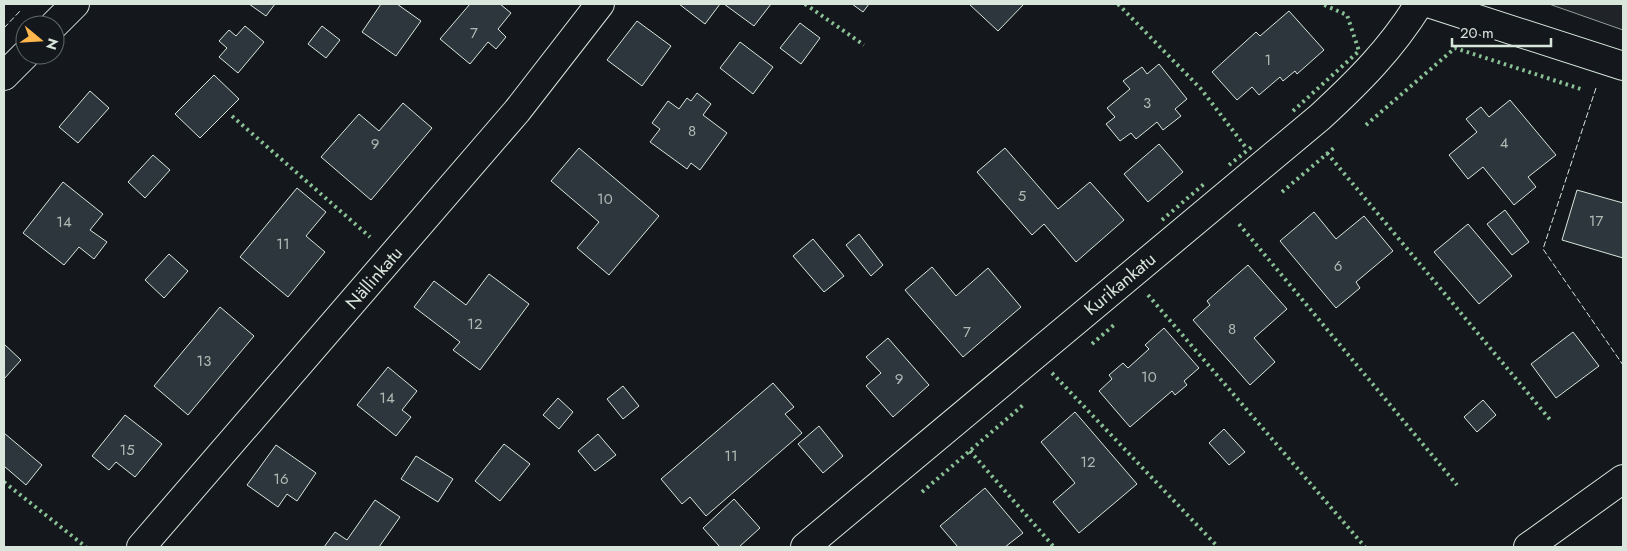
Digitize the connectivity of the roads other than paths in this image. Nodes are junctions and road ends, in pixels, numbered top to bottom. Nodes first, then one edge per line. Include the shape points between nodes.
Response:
1 (75, 4) edge
2 (600, 4) edge
3 (1419, 4) edge
4 (1431, 4) edge
5 (64, 15) edge
6 (15, 65) edge
7 (1623, 66) edge
8 (4, 76) edge
9 (1623, 480) edge
10 (142, 547) edge
11 (805, 547) edge
12 (1528, 547) edge

1 - 5 street
2 - 10 street, Nällinkatu via 518,111
3 - 11 street, Kurikankatu via 1382,56 1320,117
4 - 7 street
6 - 8 street
9 - 12 street

